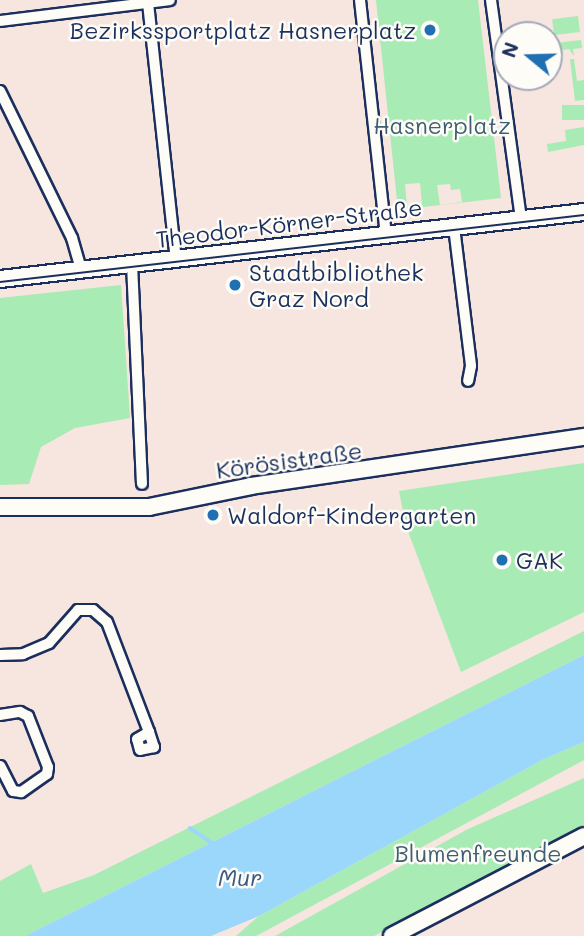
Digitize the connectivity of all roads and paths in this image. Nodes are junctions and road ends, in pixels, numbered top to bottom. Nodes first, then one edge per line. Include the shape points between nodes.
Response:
1 (170, 0) edge
2 (360, 0) edge
3 (491, 0) edge
4 (148, 3) junction
5 (0, 21) edge
6 (0, 91) edge
7 (584, 212) edge
8 (521, 219) junction
9 (454, 227) junction
10 (386, 235) junction
11 (176, 259) junction
12 (132, 264) junction
13 (80, 270) junction
14 (0, 279) edge
15 (468, 381) dead end
16 (584, 438) edge
17 (142, 484) dead end
18 (0, 507) edge
19 (0, 656) edge
20 (0, 715) edge
21 (140, 750) dead end
22 (0, 766) edge
23 (584, 836) edge
24 (392, 936) edge

1 - 4 street
2 - 10 street
3 - 8 street
4 - 5 street
4 - 11 street
6 - 13 street via 72,238
7 - 8 main road, Theodor-Körner-Straße
8 - 9 main road, Theodor-Körner-Straße
9 - 10 main road, Theodor-Körner-Straße
9 - 15 street via 471,366
10 - 11 main road, Theodor-Körner-Straße
11 - 12 main road, Theodor-Körner-Straße
12 - 13 main road, Theodor-Körner-Straße
12 - 17 street via 136,328 132,345
13 - 14 main road, Theodor-Körner-Straße
16 - 18 main road, Körösistraße via 251,486 149,507
19 - 21 street via 23,654 49,643 78,610 93,610 107,622 154,747
20 - 22 street via 19,712 28,716 48,767 47,774 21,792 13,791
23 - 24 main road

